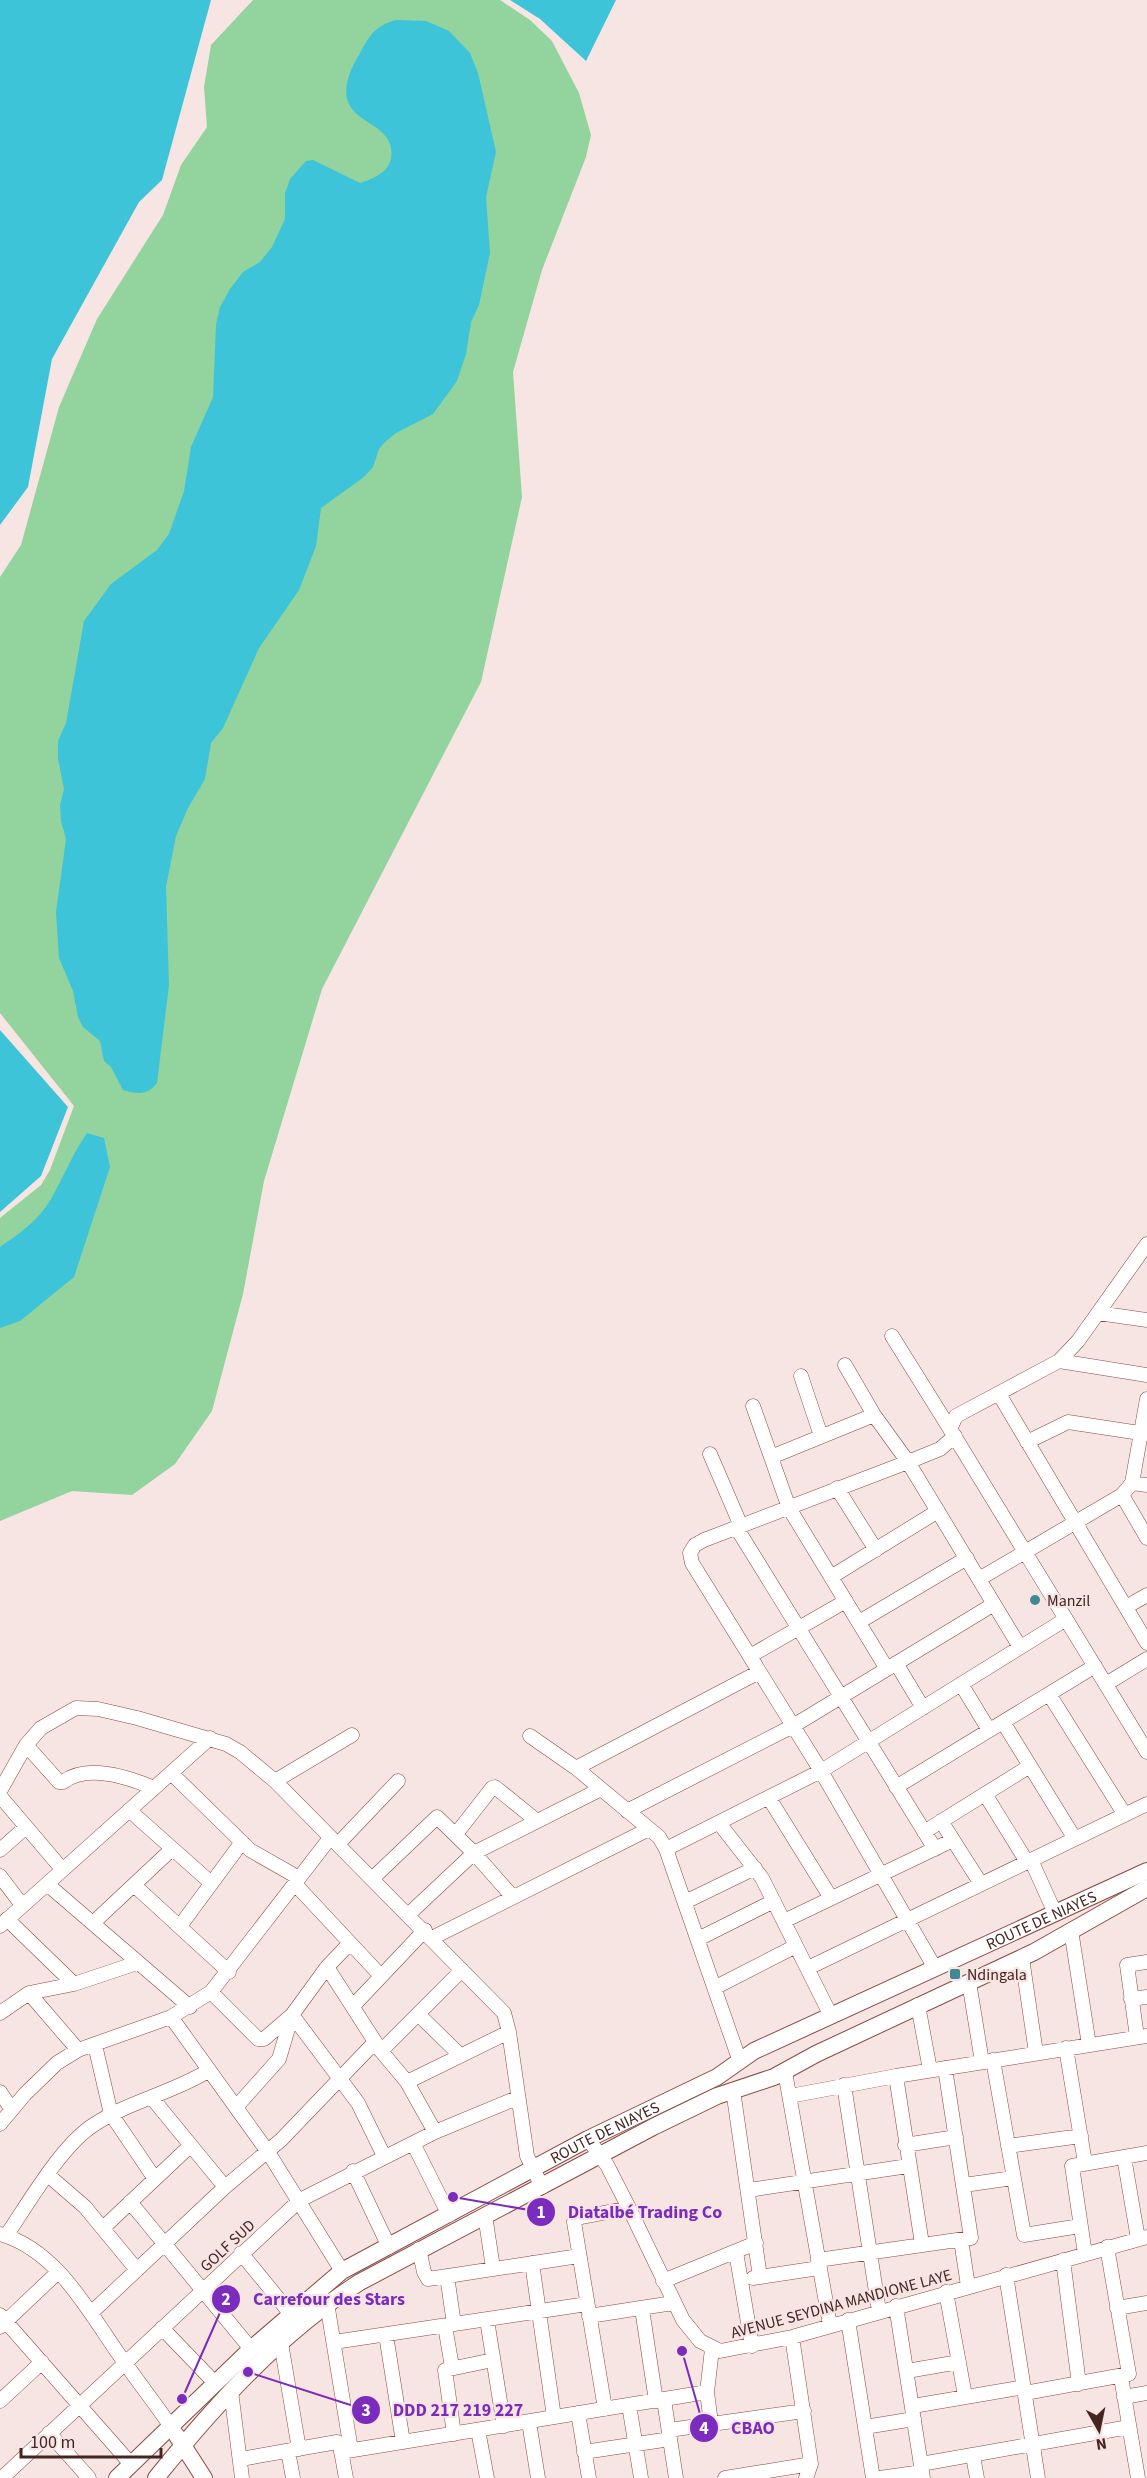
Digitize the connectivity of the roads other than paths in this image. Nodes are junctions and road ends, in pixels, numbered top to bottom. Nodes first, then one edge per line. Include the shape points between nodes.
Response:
1 (1144, 1253) edge
2 (1098, 1313) junction
3 (1147, 1320) edge
4 (892, 1336) dead end
5 (1059, 1361) junction
6 (845, 1365) dead end
7 (1147, 1375) edge
8 (801, 1376) dead end
9 (999, 1394) junction
10 (1147, 1399) edge
11 (753, 1406) dead end
12 (874, 1415) junction
13 (953, 1433) junction
14 (1144, 1433) edge
15 (821, 1436) junction
16 (1027, 1442) junction
17 (710, 1454) dead end
18 (771, 1456) junction
19 (908, 1462) junction
20 (1132, 1483) junction
21 (1147, 1485) edge
22 (837, 1488) junction
23 (1122, 1495) junction
24 (789, 1508) junction
25 (938, 1511) junction
26 (1075, 1523) junction
27 (739, 1526) junction
28 (1146, 1534) edge
29 (876, 1550) junction
30 (1025, 1552) junction
31 (967, 1558) junction
32 (831, 1577) junction
33 (979, 1579) junction
34 (1147, 1595) edge
35 (846, 1601) junction
36 (994, 1604) junction
37 (1126, 1607) junction
38 (1066, 1619) junction
39 (859, 1622) junction
40 (798, 1628) junction
41 (1147, 1643) edge
42 (1020, 1647) junction
43 (750, 1656) junction
44 (1147, 1659) edge
45 (891, 1666) junction
46 (1095, 1666) junction
47 (759, 1672) junction
48 (961, 1684) junction
49 (1106, 1684) junction
50 (1049, 1694) junction
51 (841, 1697) junction
52 (923, 1708) junction
53 (1003, 1722) junction
54 (793, 1726) junction
55 (989, 1730) junction
56 (352, 1735) dead end
57 (530, 1736) dead end
58 (210, 1738) junction
59 (868, 1742) junction
60 (26, 1745) junction
61 (1147, 1752) edge
62 (1030, 1766) junction
63 (576, 1768) junction
64 (821, 1771) junction
65 (171, 1773) junction
66 (275, 1781) junction
67 (398, 1781) dead end
68 (896, 1787) junction
69 (154, 1788) junction
70 (601, 1790) junction
71 (0, 1791) edge
72 (985, 1794) junction
73 (0, 1796) edge
74 (769, 1798) junction
75 (1147, 1804) edge
76 (129, 1810) junction
77 (627, 1811) junction
78 (1125, 1815) junction
79 (537, 1821) junction
80 (941, 1821) junction
81 (719, 1823) junction
82 (26, 1827) junction
83 (649, 1829) junction
84 (924, 1832) junction
85 (456, 1834) junction
86 (1075, 1839) junction
87 (953, 1840) junction
88 (334, 1841) junction
89 (242, 1842) junction
90 (172, 1849) junction
91 (666, 1849) junction
92 (935, 1849) junction
93 (0, 1850) edge
94 (474, 1853) junction
95 (1029, 1861) junction
96 (755, 1868) junction
97 (62, 1869) junction
98 (1147, 1871) edge
99 (879, 1874) junction
100 (0, 1876) edge
101 (374, 1878) junction
102 (297, 1881) junction
103 (210, 1882) junction
104 (47, 1884) junction
105 (981, 1884) junction
106 (135, 1886) junction
107 (1147, 1888) edge
108 (512, 1896) junction
109 (831, 1898) junction
110 (774, 1901) junction
111 (685, 1902) junction
112 (22, 1905) junction
113 (1055, 1913) junction
114 (409, 1914) junction
115 (906, 1919) junction
116 (783, 1921) junction
117 (4, 1922) edge
118 (93, 1923) junction
119 (180, 1926) junction
120 (1071, 1930) junction
121 (428, 1934) junction
122 (698, 1939) junction
123 (350, 1943) junction
124 (796, 1946) junction
125 (1022, 1958) junction
126 (1147, 1962) edge
127 (137, 1963) junction
128 (327, 1967) junction
129 (808, 1968) junction
130 (935, 1968) junction
131 (462, 1970) junction
132 (229, 1972) junction
133 (381, 1976) junction
134 (969, 1982) junction
135 (74, 1984) junction
136 (716, 1988) junction
137 (211, 1992) junction
138 (29, 1993) junction
139 (1147, 1997) edge
140 (1131, 1999) junction
141 (918, 2005) junction
142 (353, 2006) junction
143 (190, 2007) junction
144 (0, 2013) edge
145 (418, 2014) junction
146 (292, 2015) junction
147 (831, 2016) junction
148 (171, 2018) junction
149 (509, 2032) junction
150 (1142, 2036) edge
151 (95, 2044) junction
152 (1089, 2045) junction
153 (378, 2046) junction
154 (1066, 2048) junction
155 (78, 2050) junction
156 (1036, 2053) junction
157 (460, 2055) junction
158 (740, 2059) junction
159 (988, 2061) junction
160 (945, 2068) junction
161 (930, 2070) junction
162 (208, 2071) junction
163 (785, 2072) junction
164 (896, 2076) junction
165 (338, 2080) junction
166 (407, 2082) junction
167 (844, 2085) junction
168 (733, 2090) junction
169 (0, 2092) edge
170 (790, 2096) junction
171 (152, 2098) junction
172 (517, 2098) junction
173 (237, 2106) junction
174 (12, 2110) junction
175 (111, 2114) junction
176 (0, 2124) edge
177 (435, 2132) junction
178 (1081, 2136) junction
179 (956, 2137) junction
180 (588, 2139) junction
181 (413, 2143) junction
182 (905, 2145) junction
183 (190, 2146) junction
184 (1008, 2146) junction
185 (268, 2151) junction
186 (1147, 2153) edge
187 (601, 2155) junction
188 (384, 2156) junction
189 (1124, 2157) junction
190 (1085, 2163) junction
191 (908, 2166) junction
192 (533, 2169) junction
193 (353, 2172) junction
194 (48, 2175) junction
195 (857, 2175) junction
196 (1013, 2178) junction
197 (155, 2179) junction
198 (805, 2182) junction
199 (964, 2185) junction
200 (225, 2187) junction
201 (542, 2187) junction
202 (749, 2190) junction
203 (300, 2200) junction
204 (130, 2202) junction
205 (629, 2208) junction
206 (449, 2215) junction
207 (485, 2215) junction
208 (1080, 2226) junction
209 (103, 2228) junction
210 (3, 2235) edge
211 (1143, 2238) edge
212 (961, 2240) junction
213 (756, 2243) junction
214 (165, 2244) junction
215 (922, 2244) junction
216 (389, 2247) junction
217 (1107, 2247) junction
218 (419, 2249) junction
219 (736, 2252) junction
220 (868, 2252) junction
221 (241, 2253) junction
222 (1085, 2253) junction
223 (579, 2256) junction
224 (1063, 2260) junction
225 (532, 2263) junction
226 (819, 2264) junction
227 (493, 2268) junction
228 (137, 2270) junction
229 (342, 2271) junction
230 (58, 2272) junction
231 (1006, 2275) junction
232 (447, 2276) junction
233 (760, 2277) junction
234 (741, 2280) junction
235 (663, 2281) junction
236 (968, 2286) junction
237 (202, 2291) junction
238 (946, 2292) junction
239 (673, 2302) junction
240 (327, 2303) junction
241 (1147, 2303) edge
242 (896, 2306) junction
243 (1117, 2308) junction
244 (642, 2309) junction
245 (588, 2310) junction
246 (879, 2311) junction
247 (538, 2312) junction
248 (91, 2313) junction
249 (290, 2313) junction
250 (487, 2320) junction
251 (848, 2320) junction
252 (2, 2321) edge
253 (450, 2325) junction
254 (830, 2325) junction
255 (162, 2328) junction
256 (387, 2335) junction
257 (792, 2337) junction
258 (334, 2342) junction
259 (281, 2343) junction
260 (752, 2346) junction
261 (251, 2349) junction
262 (712, 2349) junction
263 (493, 2360) junction
264 (42, 2362) junction
265 (958, 2362) junction
266 (125, 2363) junction
267 (452, 2367) junction
268 (907, 2371) junction
269 (1121, 2377) junction
270 (215, 2383) junction
271 (1079, 2384) junction
272 (1024, 2390) junction
273 (231, 2391) junction
274 (707, 2392) junction
275 (1147, 2393) edge
276 (965, 2396) junction
277 (1124, 2397) junction
278 (660, 2400) junction
279 (0, 2401) edge
280 (629, 2405) junction
281 (79, 2406) junction
282 (605, 2409) junction
283 (804, 2411) junction
284 (914, 2412) junction
285 (578, 2413) junction
286 (554, 2417) junction
287 (529, 2422) junction
288 (711, 2423) junction
289 (504, 2426) junction
290 (865, 2427) junction
291 (1129, 2427) junction
292 (478, 2430) junction
293 (49, 2433) junction
294 (454, 2434) junction
295 (669, 2434) junction
296 (176, 2435) junction
297 (403, 2442) junction
298 (1147, 2443) edge
299 (636, 2445) junction
300 (1033, 2445) junction
301 (1132, 2445) junction
302 (294, 2450) junction
303 (346, 2451) junction
304 (584, 2452) junction
305 (973, 2456) junction
306 (241, 2458) junction
307 (130, 2463) junction
308 (811, 2464) junction
309 (922, 2471) edge
310 (11, 2475) edge
311 (341, 2477) edge
312 (89, 2478) edge
313 (117, 2478) edge
314 (156, 2478) edge
315 (204, 2478) edge
316 (242, 2478) edge
317 (293, 2478) edge
318 (487, 2478) edge
319 (538, 2478) edge
320 (589, 2478) edge
321 (641, 2478) edge
322 (676, 2478) edge
323 (725, 2478) edge
324 (806, 2478) edge
325 (873, 2478) edge
326 (881, 2478) edge
327 (977, 2478) edge
328 (1038, 2478) edge
329 (1138, 2478) edge

1 - 2 street
2 - 3 street
2 - 5 street
4 - 13 street
5 - 7 street
5 - 9 street
6 - 12 street
8 - 15 street
9 - 13 street via 956,1416
9 - 16 street
10 - 14 street
11 - 18 street
12 - 15 street
12 - 19 street
13 - 19 street via 940,1449
13 - 30 street
14 - 16 street via 1068,1422
14 - 20 street
15 - 18 street
16 - 26 street
17 - 27 street
18 - 24 street
19 - 22 street
19 - 25 street
20 - 21 street
20 - 23 street
22 - 24 street
22 - 29 street
23 - 26 street
23 - 28 street
24 - 27 street
24 - 32 street
25 - 29 street
25 - 31 street
26 - 30 street
26 - 37 street
27 - 40 street
27 - 43 street via 695,1545 690,1558
29 - 32 street
30 - 33 street
30 - 38 street
31 - 33 street
31 - 39 street
32 - 35 street
33 - 36 street
34 - 37 street
35 - 39 street
35 - 40 street
36 - 42 street
36 - 45 street
37 - 41 street
38 - 42 street
38 - 46 street
39 - 45 street
40 - 43 street
40 - 51 street
42 - 48 street
43 - 47 street
44 - 49 street
45 - 51 street
45 - 52 street
46 - 49 street
46 - 50 street
47 - 54 street
47 - 63 street
48 - 52 street
48 - 55 street
49 - 61 street
50 - 53 street
50 - 78 street
51 - 54 street
51 - 59 street
52 - 59 street
53 - 55 street
53 - 62 street
54 - 64 street
54 - 77 street
55 - 68 street
56 - 66 street
57 - 63 street
58 - 60 street via 98,1709 76,1708 41,1728
58 - 65 street
58 - 66 street via 240,1752
59 - 64 street
59 - 68 street
60 - 69 street via 59,1782 88,1772 135,1780
60 - 71 street
62 - 72 street
62 - 86 street
63 - 70 street
64 - 74 street
64 - 99 street
65 - 69 street
65 - 89 street
66 - 88 street
67 - 88 street
68 - 84 street
69 - 76 street
70 - 77 street
70 - 79 street
72 - 80 street
72 - 95 street
73 - 82 street
74 - 81 street
74 - 109 street
75 - 78 street
76 - 90 street
76 - 97 street
77 - 83 street
78 - 86 street
79 - 85 street via 495,1787
79 - 94 street
80 - 84 street
80 - 87 street
81 - 91 street
81 - 96 street
82 - 93 street
82 - 97 street
83 - 91 street
83 - 108 street
84 - 92 street
85 - 94 street
85 - 101 street via 437,1817
86 - 95 street
87 - 92 street
87 - 105 street
88 - 101 street
88 - 102 street
89 - 102 street
89 - 103 street
90 - 103 street
90 - 106 street
91 - 111 street
92 - 99 street
94 - 108 street
94 - 114 street
95 - 105 street
95 - 113 street
96 - 110 street
96 - 111 street
97 - 104 street
98 - 113 main road, ROUTE DE NIAYES
99 - 109 street
99 - 115 street
100 - 112 street
101 - 114 street
102 - 123 street
102 - 132 street
103 - 119 street
104 - 112 street
104 - 118 street
105 - 115 street
106 - 118 street
106 - 119 street
107 - 120 main road, ROUTE DE NIAYES
108 - 121 street
109 - 116 street
110 - 116 street
110 - 122 street
111 - 122 street
112 - 117 street
113 - 130 main road, ROUTE DE NIAYES
114 - 121 street
115 - 129 street
115 - 130 street
116 - 124 street
117 - 135 street
118 - 127 street
119 - 132 street
120 - 125 main road, ROUTE DE NIAYES
120 - 152 street
121 - 131 street
121 - 133 street
122 - 136 street
123 - 128 street
123 - 133 street
124 - 129 street
124 - 136 street
125 - 134 main road, ROUTE DE NIAYES
125 - 156 street
126 - 140 street via 1127,1965
127 - 135 street
127 - 143 street
128 - 142 street
128 - 146 street
129 - 147 street
130 - 147 main road, ROUTE DE NIAYES
131 - 145 street
131 - 149 street via 504,2013
132 - 137 street
133 - 142 street
134 - 141 main road, ROUTE DE NIAYES
134 - 159 street
135 - 138 street
136 - 158 street
137 - 143 street
137 - 146 street via 261,2040
138 - 144 street
138 - 155 street
139 - 140 street
140 - 150 street
141 - 161 street
141 - 163 main road, ROUTE DE NIAYES
142 - 153 street
143 - 148 street
145 - 153 street
145 - 157 street
146 - 165 street
146 - 173 street via 279,2059
147 - 158 main road, ROUTE DE NIAYES
148 - 151 street
148 - 162 street
149 - 157 street
149 - 172 street
150 - 152 street
151 - 155 street
151 - 175 street
152 - 154 street
153 - 165 street
153 - 166 street
154 - 156 street
154 - 178 street
155 - 174 street via 39,2079
156 - 159 street
157 - 166 street
158 - 180 main road, ROUTE DE NIAYES via 717,2077
159 - 160 street
159 - 184 street
160 - 161 street
160 - 179 street
161 - 164 street
162 - 171 street
162 - 173 street
163 - 168 main road, ROUTE DE NIAYES
163 - 170 street
164 - 167 street
164 - 182 street
165 - 185 street
165 - 188 street via 358,2103
166 - 177 street
167 - 170 street
167 - 195 street
168 - 187 main road, ROUTE DE NIAYES
168 - 202 street
169 - 174 street
170 - 198 street
171 - 175 street
171 - 183 street
172 - 177 street, GOLF SUD
172 - 192 street via 526,2156
173 - 185 street
174 - 176 street
175 - 194 street via 76,2140
175 - 197 street
177 - 181 street, GOLF SUD
178 - 184 street
178 - 190 street
179 - 182 street
179 - 199 street
180 - 187 street, AVENUE SEYDINA MANDIONE LAYE
180 - 192 main road, ROUTE DE NIAYES
181 - 188 street, GOLF SUD
181 - 206 street
182 - 191 street
183 - 197 street
183 - 200 street
184 - 196 street
185 - 200 street
185 - 203 street
186 - 189 street
187 - 201 main road, ROUTE DE NIAYES
187 - 205 street, AVENUE SEYDINA MANDIONE LAYE
188 - 193 street, GOLF SUD
189 - 190 street
189 - 211 street
190 - 208 street via 1072,2166
191 - 195 street
191 - 215 street
192 - 201 street
192 - 206 main road, ROUTE DE NIAYES
193 - 203 street, GOLF SUD
193 - 216 street
194 - 209 street
194 - 210 street
195 - 198 street
195 - 220 street
196 - 199 street
196 - 208 street via 1024,2235
197 - 204 street
198 - 202 street
198 - 226 street
199 - 212 street via 972,2237
200 - 214 street
201 - 207 main road, ROUTE DE NIAYES
202 - 213 street
203 - 221 street, GOLF SUD
203 - 229 street
204 - 209 street
204 - 214 street
205 - 223 street via 574,2219
205 - 235 street, AVENUE SEYDINA MANDIONE LAYE
206 - 216 main road, ROUTE DE NIAYES
207 - 218 main road, ROUTE DE NIAYES
207 - 227 street
208 - 222 street
209 - 228 street
210 - 230 street via 28,2246
211 - 217 street, AVENUE SEYDINA MANDIONE LAYE
212 - 215 street
212 - 236 street
213 - 219 street
213 - 233 street
214 - 228 street
214 - 237 street
215 - 220 street
216 - 229 main road, ROUTE DE NIAYES
217 - 222 street, AVENUE SEYDINA MANDIONE LAYE
217 - 243 street
218 - 232 street via 428,2279
218 - 240 main road, ROUTE DE NIAYES
219 - 234 street
219 - 235 street
220 - 226 street
220 - 246 street
221 - 237 street, GOLF SUD
221 - 249 street
222 - 224 street, AVENUE SEYDINA MANDIONE LAYE
223 - 225 street
223 - 245 street
224 - 231 street, AVENUE SEYDINA MANDIONE LAYE
224 - 271 street
225 - 227 street
225 - 247 street
226 - 233 street
226 - 254 street
227 - 232 street
228 - 248 street
229 - 249 main road, ROUTE DE NIAYES
230 - 248 street
230 - 252 street
231 - 236 street, AVENUE SEYDINA MANDIONE LAYE
231 - 272 street
232 - 253 street
233 - 234 street
234 - 260 street
235 - 239 street, AVENUE SEYDINA MANDIONE LAYE
236 - 238 street, AVENUE SEYDINA MANDIONE LAYE
237 - 255 street, GOLF SUD
237 - 261 street
238 - 242 street, AVENUE SEYDINA MANDIONE LAYE
238 - 265 street
239 - 244 street
239 - 262 street, AVENUE SEYDINA MANDIONE LAYE via 700,2341
240 - 258 street
240 - 259 main road, ROUTE DE NIAYES
241 - 243 street
242 - 246 street, AVENUE SEYDINA MANDIONE LAYE
242 - 268 street
243 - 269 street via 1130,2372
244 - 245 street
244 - 278 street
245 - 247 street
245 - 282 street
246 - 251 street, AVENUE SEYDINA MANDIONE LAYE
247 - 250 street
247 - 286 street
248 - 266 street
249 - 261 main road, ROUTE DE NIAYES
250 - 253 street
250 - 263 street
251 - 254 street, AVENUE SEYDINA MANDIONE LAYE
251 - 290 street
252 - 264 street
253 - 256 street
253 - 267 street
254 - 257 street, AVENUE SEYDINA MANDIONE LAYE
255 - 266 street, GOLF SUD
255 - 270 street
256 - 258 street
256 - 297 street
257 - 260 street, AVENUE SEYDINA MANDIONE LAYE
257 - 283 street
258 - 303 street
259 - 273 main road, ROUTE DE NIAYES
259 - 302 street
260 - 262 street, AVENUE SEYDINA MANDIONE LAYE
261 - 270 main road, ROUTE DE NIAYES
262 - 274 street
263 - 267 street
263 - 289 street
264 - 279 street
264 - 281 street
265 - 268 street
265 - 276 street
266 - 281 street, GOLF SUD
266 - 296 street
267 - 294 street via 444,2372
268 - 284 street
269 - 271 street
269 - 277 street
270 - 296 main road, ROUTE DE NIAYES
271 - 272 street
272 - 276 street
272 - 300 street
273 - 296 main road, ROUTE DE NIAYES
273 - 306 street
274 - 278 street
274 - 288 street
275 - 277 street
276 - 284 street
277 - 291 street
278 - 280 street
278 - 295 street
280 - 282 street
280 - 299 street
281 - 293 street, GOLF SUD
281 - 307 street
282 - 285 street
283 - 288 street
283 - 308 street
284 - 290 street
284 - 309 street
285 - 286 street
285 - 304 street
286 - 287 street
287 - 289 street
287 - 319 street
288 - 295 street
289 - 292 street
290 - 325 street
291 - 300 street
291 - 301 street
292 - 294 street
292 - 318 street
293 - 310 street, GOLF SUD
293 - 312 street
294 - 297 street
295 - 299 street
295 - 322 street
296 - 307 main road, ROUTE DE NIAYES
296 - 314 main road, ROUTE DE NIAYES
296 - 315 main road
297 - 303 street
298 - 301 street
299 - 304 street
299 - 321 street
300 - 305 street
300 - 328 street
301 - 329 street
302 - 303 street via 337,2442
302 - 306 street
302 - 317 street
303 - 311 street
304 - 320 street
305 - 309 street
305 - 327 street
306 - 316 street
307 - 313 main road, ROUTE DE NIAYES
308 - 323 street
308 - 324 street
309 - 326 street

